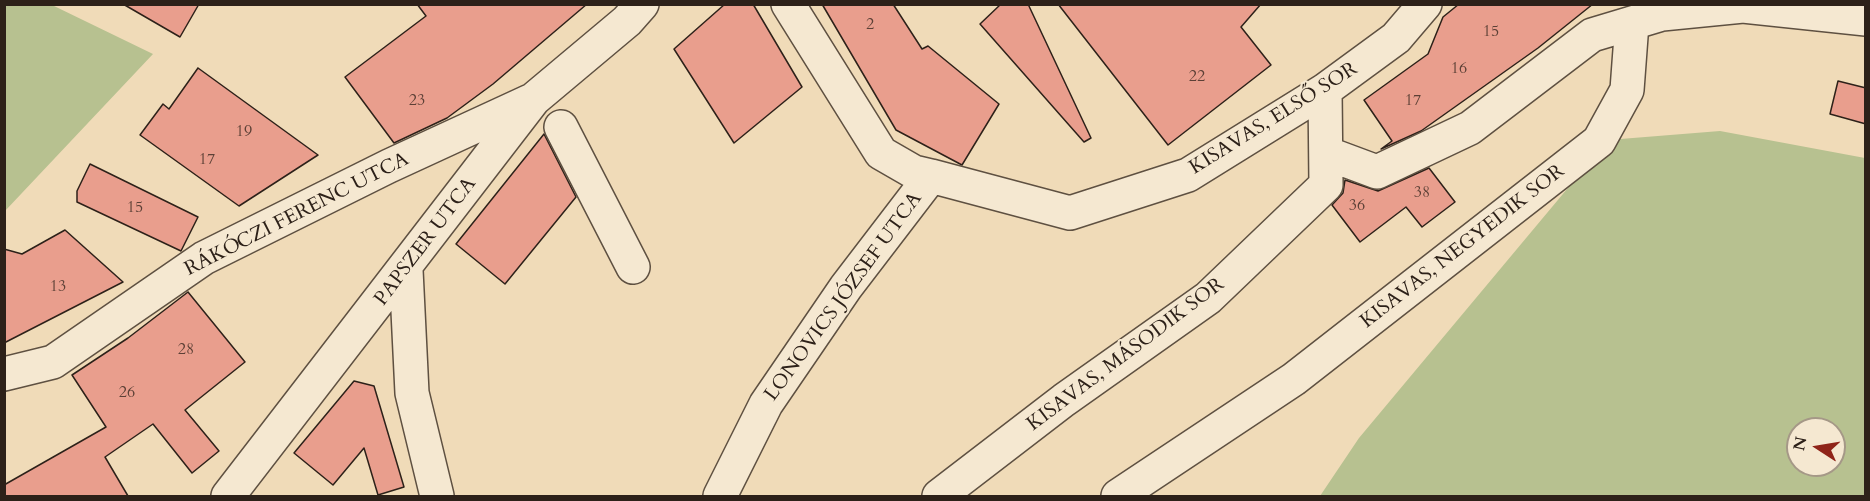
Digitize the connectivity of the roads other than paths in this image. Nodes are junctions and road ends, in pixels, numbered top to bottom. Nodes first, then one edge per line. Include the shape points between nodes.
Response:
1 (788, 4) edge
2 (1425, 4) edge
3 (626, 10) edge
4 (1866, 19) edge
5 (1632, 23) junction
6 (1325, 90) junction
7 (534, 99) junction
8 (561, 127) dead end
9 (1326, 153) junction
10 (931, 176) junction
11 (633, 267) dead end
12 (406, 270) junction
13 (4, 374) edge
14 (228, 496) edge
15 (437, 496) edge
16 (720, 496) edge
17 (939, 496) edge
18 (1118, 496) edge

1 - 10 street, LONOVICS JÓZSEF UTCA via 880,153 914,172
2 - 6 street, KISAVAS, ELSŐ SOR via 1396,38
3 - 7 street, PAPSZER UTCA
4 - 5 street via 1743,6 1662,14
5 - 9 street via 1592,35 1470,128 1377,172
5 - 18 street, KISAVAS, NEGYEDIK SOR via 1627,90 1599,141 1293,379
6 - 9 street, KISAVAS, MÁSODIK SOR
6 - 10 street, KISAVAS, ELSŐ SOR via 1188,175 1070,213
7 - 12 street, PAPSZER UTCA
7 - 13 street, RÁKÓCZI FERENC UTCA via 204,258 53,362
8 - 11 street
9 - 17 street, KISAVAS, MÁSODIK SOR via 1326,184 1208,298 1064,400
10 - 16 street, LONOVICS JÓZSEF UTCA via 846,288 766,404
12 - 14 street, PAPSZER UTCA
12 - 15 street via 412,393

